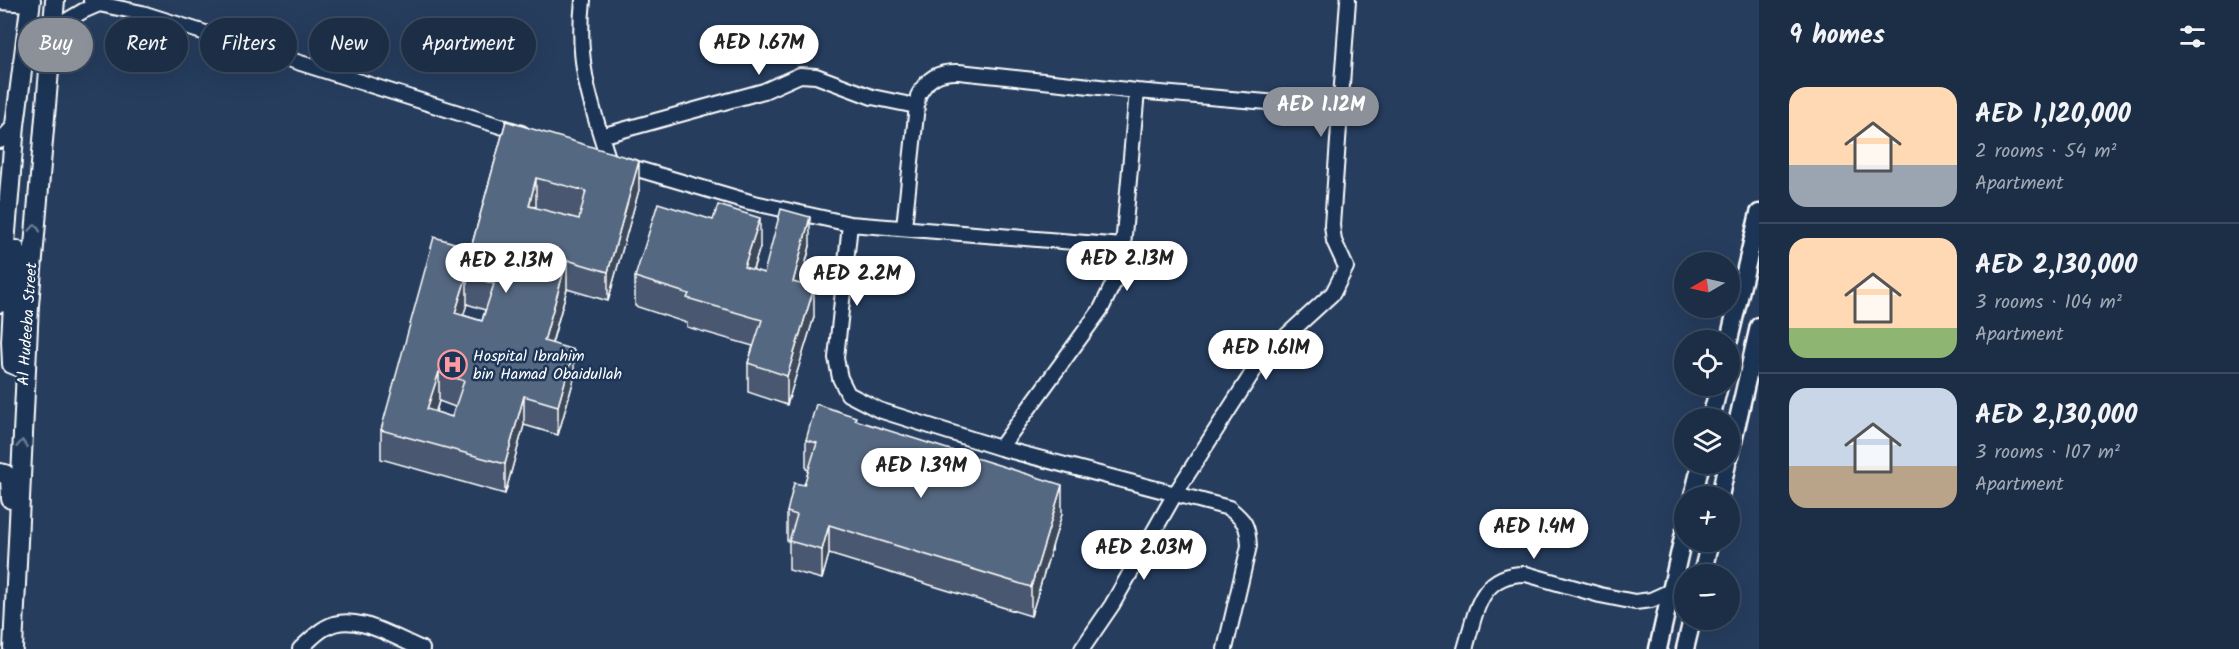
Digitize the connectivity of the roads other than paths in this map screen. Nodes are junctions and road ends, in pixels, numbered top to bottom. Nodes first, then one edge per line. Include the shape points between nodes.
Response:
1 (55, 0) edge
2 (583, 0) edge
3 (1348, 0) edge
4 (0, 2) edge
5 (31, 2) edge
6 (95, 2) edge
7 (53, 18) edge
8 (71, 18) edge
9 (48, 72) edge
10 (1137, 91) junction
11 (916, 106) junction
12 (1339, 108) junction
13 (15, 125) junction
14 (601, 136) junction
15 (541, 139) edge
16 (0, 141) edge
17 (4, 191) edge
18 (1759, 215) edge
19 (850, 224) junction
20 (904, 226) junction
21 (1123, 246) junction
22 (0, 303) edge
23 (1759, 325) edge
24 (1731, 330) edge
25 (26, 356) junction
26 (1740, 410) edge
27 (1000, 448) junction
28 (0, 473) edge
29 (1175, 494) junction
30 (1680, 552) edge
31 (1671, 591) junction
32 (14, 606) junction
33 (1690, 630) edge
34 (13, 649) edge
35 (300, 649) edge
36 (422, 649) edge
37 (1082, 649) edge
38 (1224, 649) edge
39 (1465, 649) edge
40 (1658, 649) edge
41 (1685, 649) edge

1 - 7 main road, Al Hudeeba Street
2 - 14 street via 583,71
3 - 12 street
4 - 5 street
5 - 13 main road, Al Hudeeba Street
6 - 8 street
6 - 15 street via 142,13
25 -> 9 main road, Al Hudeeba Street
10 - 11 street via 948,71 922,87
10 - 12 street
10 - 21 street
11 - 14 street via 872,97 816,76 800,75 764,91
11 - 20 street
12 - 29 street via 1332,225 1334,241 1346,267 1333,293 1262,358
13 - 16 street
13 - 17 main road, Al Hudeeba Street
14 - 19 street via 603,159 750,202
17 - 22 main road, Al Hudeeba Street
17 - 25 main road via 14,217 16,240 12,364 19,367
18 - 24 street
19 - 20 street
19 - 27 street via 836,358 848,393 879,410
20 - 21 street
21 - 27 street via 1116,278 1101,309
23 - 26 street
32 -> 25 main road, Al Hudeeba Street
27 - 29 street
28 - 32 main road via 8,476 11,488 9,561
29 - 37 street via 1112,605
29 - 38 street via 1229,508 1249,530 1250,546
30 - 31 street
31 - 39 street via 1635,602 1526,574 1501,577 1482,595
31 - 40 street
32 - 34 main road, Al Hudeeba Street
33 - 41 street
35 - 36 street via 327,626 347,621

